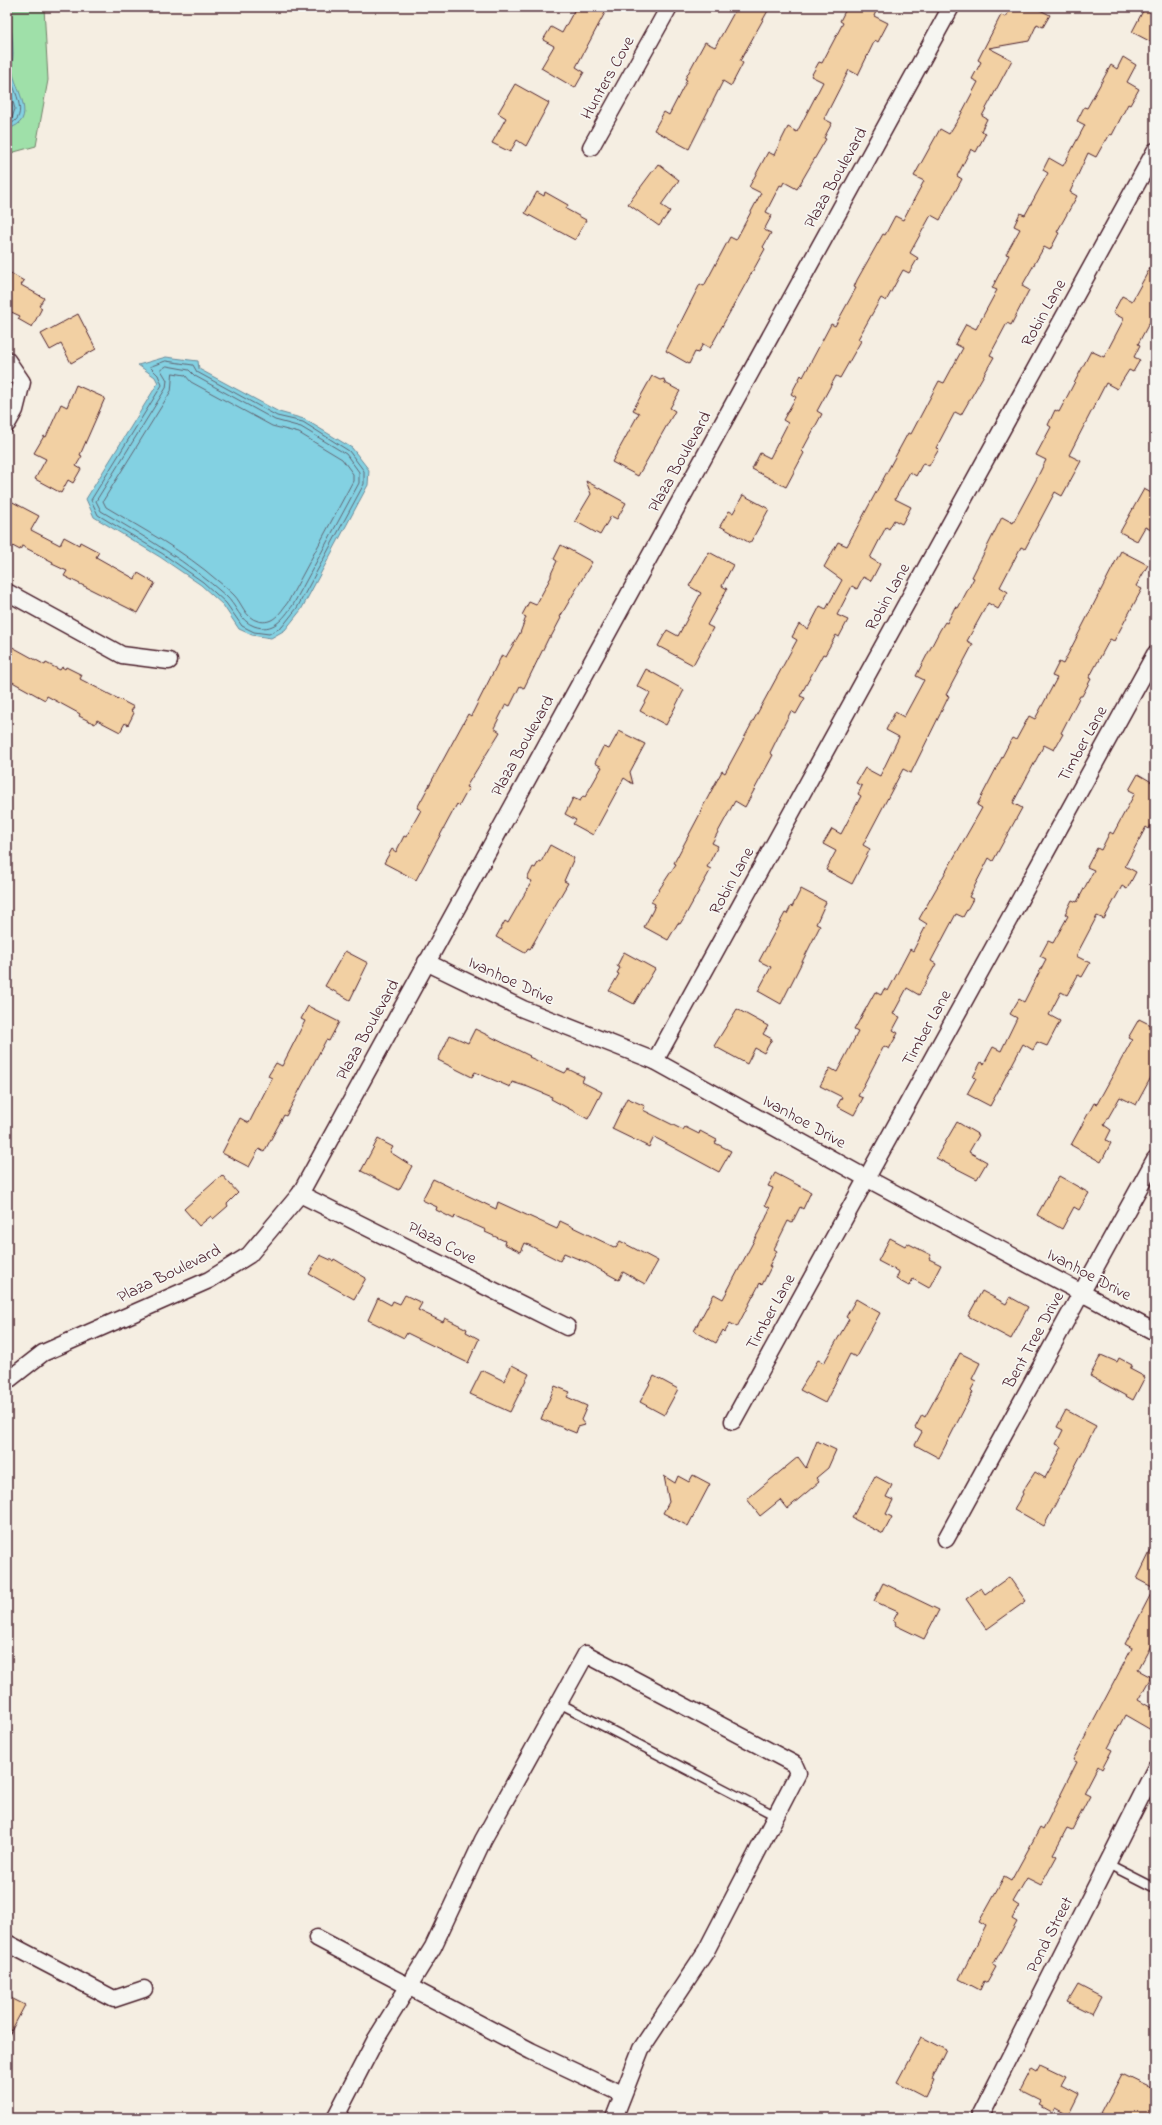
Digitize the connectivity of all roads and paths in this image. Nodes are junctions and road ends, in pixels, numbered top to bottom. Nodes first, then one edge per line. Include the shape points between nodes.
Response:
1 (669, 7) edge
2 (951, 7) edge
3 (591, 147) dead end
4 (1155, 151) edge
5 (7, 360) edge
6 (7, 424) edge
7 (7, 592) edge
8 (1155, 654) edge
9 (169, 661) dead end
10 (426, 962) junction
11 (655, 1062) junction
12 (1155, 1159) edge
13 (866, 1178) junction
14 (300, 1194) junction
15 (1082, 1292) junction
16 (567, 1327) dead end
17 (1155, 1332) edge
18 (7, 1381) edge
19 (733, 1421) dead end
20 (946, 1539) dead end
21 (559, 1703) junction
22 (1155, 1769) edge
23 (776, 1816) junction
24 (1108, 1864) junction
25 (1155, 1888) edge
26 (317, 1938) dead end
27 (7, 1943) edge
28 (409, 1986) junction
29 (144, 1989) dead end
30 (622, 2094) junction
31 (335, 2118) edge
32 (614, 2118) edge
33 (979, 2118) edge

1 - 3 street, Hunters Cove
2 - 10 street, Plaza Boulevard
4 - 11 street, Robin Lane
5 - 6 street via 22,382 15,410
7 - 9 street via 122,655
8 - 13 street, Timber Lane
10 - 11 street, Ivanhoe Drive via 523,1010
10 - 14 street, Plaza Boulevard
11 - 13 street, Ivanhoe Drive
12 - 15 street, Bent Tree Drive
13 - 15 street, Ivanhoe Drive
13 - 19 street, Timber Lane
14 - 16 street, Plaza Cove
14 - 18 street, Plaza Boulevard via 249,1254 209,1280 43,1353
15 - 17 street, Ivanhoe Drive
15 - 20 street, Bent Tree Drive
21 - 23 lane
21 - 23 street via 586,1654 794,1764 798,1773
21 - 28 street via 483,1840 433,1948
22 - 24 street, Pond Street
23 - 30 street via 706,1951 641,2049
24 - 25 lane
24 - 33 street, Pond Street
26 - 28 street
27 - 29 street via 114,1999
28 - 30 street
28 - 31 street via 376,2039
30 - 32 street

